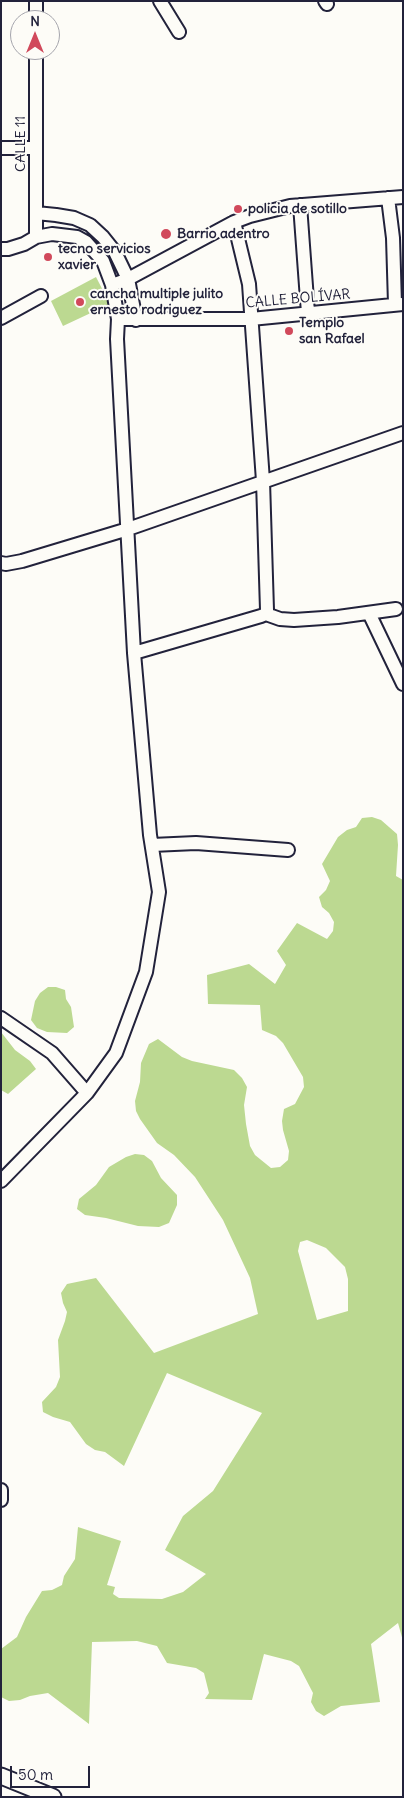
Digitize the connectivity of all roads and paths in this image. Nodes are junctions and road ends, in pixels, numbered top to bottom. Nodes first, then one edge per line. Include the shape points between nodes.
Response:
1 (160, 1) edge
2 (179, 32) dead end
3 (36, 60) edge
4 (1, 148) edge
5 (36, 148) junction
6 (403, 197) edge
7 (388, 198) junction
8 (300, 205) junction
9 (36, 214) junction
10 (234, 222) junction
11 (36, 237) junction
12 (1, 249) edge
13 (128, 279) junction
14 (112, 285) junction
15 (41, 296) dead end
16 (399, 304) edge
17 (308, 313) junction
18 (1, 318) edge
19 (118, 319) junction
20 (251, 319) junction
21 (136, 320) junction
22 (403, 433) edge
23 (263, 481) junction
24 (128, 529) junction
25 (1, 563) edge
26 (396, 610) dead end
27 (370, 613) junction
28 (266, 614) junction
29 (134, 653) junction
30 (403, 684) edge
31 (152, 845) junction
32 (288, 850) dead end
33 (1, 1018) edge
34 (87, 1093) junction
35 (1, 1181) edge
36 (1, 1490) edge
37 (1, 1500) edge
38 (1, 1776) edge
39 (53, 1797) edge

1 - 2 street
3 - 5 street, CALLE 11
4 - 5 street
5 - 9 street, CALLE 11
6 - 7 street
7 - 8 street
7 - 16 street
8 - 10 street
8 - 17 street
9 - 11 street, CALLE 11
9 - 13 street via 74,218 90,225 115,252
10 - 13 street
10 - 20 street via 249,284
11 - 12 street via 24,244
11 - 14 street via 59,234 86,242 103,261
13 - 14 street
13 - 21 street
14 - 19 street
15 - 18 street
16 - 17 street, CALLE BOLÍVAR
17 - 20 street, CALLE BOLÍVAR
19 - 21 street, CALLE BOLÍVAR
19 - 24 street
20 - 21 street, CALLE BOLÍVAR
20 - 23 street
22 - 23 street
23 - 24 street
23 - 28 street
24 - 25 street via 22,561
24 - 29 street
26 - 27 street
27 - 28 street via 294,620
27 - 30 street
28 - 29 street
29 - 31 street
31 - 32 street via 196,843
31 - 34 street via 159,892 146,972 116,1053
33 - 34 street via 52,1053
34 - 35 street
36 - 37 street
38 - 39 street

